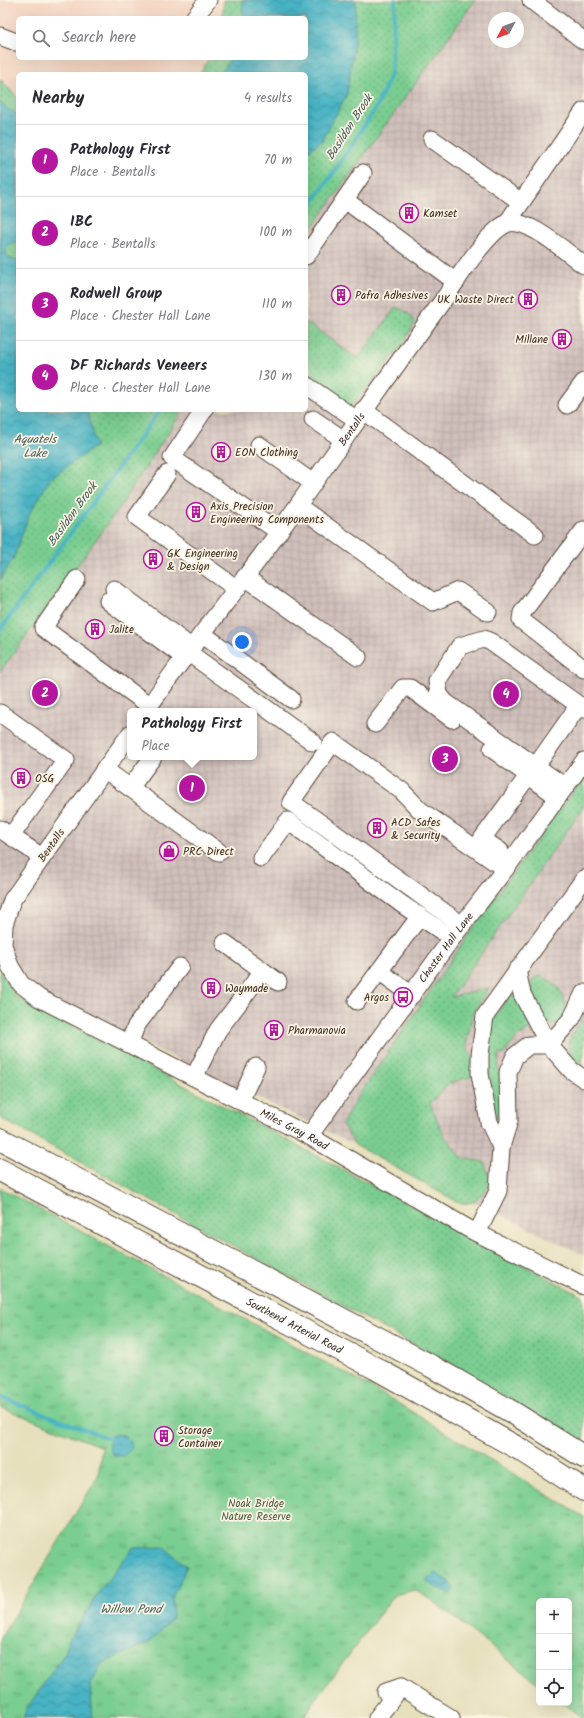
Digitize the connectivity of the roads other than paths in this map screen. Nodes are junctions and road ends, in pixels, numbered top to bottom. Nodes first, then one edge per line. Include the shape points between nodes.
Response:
1 (208, 0) edge
2 (531, 0) edge
3 (196, 16) edge
4 (0, 36) edge
5 (584, 41) edge
6 (16, 42) dead end
7 (584, 111) edge
8 (432, 139) dead end
9 (363, 173) dead end
10 (345, 200) junction
11 (521, 202) junction
12 (507, 223) junction
13 (308, 253) edge
14 (584, 265) edge
15 (456, 282) junction
16 (584, 382) edge
17 (308, 386) edge
18 (568, 405) dead end
19 (203, 412) edge
20 (360, 415) junction
21 (313, 419) dead end
22 (344, 440) junction
23 (259, 445) dead end
24 (167, 474) dead end
25 (313, 483) junction
26 (298, 506) junction
27 (233, 514) dead end
28 (584, 530) edge
29 (535, 535) dead end
30 (276, 536) junction
31 (77, 579) dead end
32 (241, 583) junction
33 (111, 595) dead end
34 (488, 612) dead end
35 (203, 634) junction
36 (189, 653) junction
37 (358, 657) dead end
38 (584, 669) edge
39 (291, 699) dead end
40 (581, 707) edge
41 (144, 708) edge
42 (148, 708) edge
43 (0, 713) edge
44 (375, 724) dead end
45 (127, 738) edge
46 (313, 742) dead end
47 (150, 760) edge
48 (584, 761) edge
49 (104, 769) junction
50 (532, 771) junction
51 (130, 788) junction
52 (562, 792) junction
53 (6, 832) edge
54 (219, 852) dead end
55 (42, 857) junction
56 (261, 858) dead end
57 (508, 865) junction
58 (584, 879) edge
59 (420, 916) junction
60 (2, 924) edge
61 (457, 931) junction
62 (225, 943) dead end
63 (10, 966) joint
64 (180, 967) dead end
65 (517, 970) junction
66 (263, 971) junction
67 (379, 971) junction
68 (278, 982) dead end
69 (584, 993) edge
70 (412, 995) junction
71 (357, 1001) dead end
72 (129, 1044) junction
73 (549, 1045) junction
74 (256, 1067) dead end
75 (194, 1078) junction
76 (584, 1079) edge
77 (240, 1101) junction
78 (309, 1136) junction
79 (0, 1139) edge
80 (501, 1147) junction
81 (0, 1170) edge
82 (477, 1233) junction
83 (584, 1286) edge
84 (584, 1457) edge
85 (584, 1490) edge
86 (377, 1718) edge
87 (451, 1718) edge

1 - 3 street
2 - 5 street
4 - 6 street
7 - 11 street, Bentalls
8 - 11 street
9 - 10 street
10 - 13 street
10 - 15 street
11 - 12 street, Bentalls
12 - 14 street via 522,224 537,231
12 - 15 street, Bentalls via 494,232
15 - 20 street, Bentalls
16 - 18 street
17 - 20 street
19 - 30 street via 172,458
20 - 22 street, Bentalls
20 - 29 street
21 - 22 street
22 - 25 street, Bentalls
23 - 25 street
24 - 32 street via 137,517
25 - 26 street, Bentalls
26 - 30 street, Bentalls
26 - 34 street via 433,602 458,591
27 - 30 street
28 - 38 street via 522,613 521,620
30 - 32 street, Bentalls
31 - 41 street via 43,628
32 - 35 street, Bentalls
32 - 37 street
33 - 36 street
35 - 36 street, Bentalls
35 - 39 street
36 - 42 street, Bentalls
36 - 46 street
40 - 50 street
40 - 50 street via 491,642 484,639 460,646 437,681 439,694 445,702
43 - 53 street via 66,760
44 - 50 street via 403,688 410,688
45 - 49 street, Bentalls
47 - 51 street
48 - 52 street, Chester Hall Lane
49 - 51 street
49 - 55 street, Bentalls
50 - 52 street
50 - 57 street via 482,839
51 - 54 street
52 - 57 street, Chester Hall Lane
53 - 55 street
55 - 60 street, Bentalls via 12,900
56 - 59 street via 288,820
57 - 61 street, Chester Hall Lane
57 - 61 street via 420,810 402,791 333,742 291,802
58 - 65 street
59 - 61 street
59 - 67 street
60 - 63 street, Bentalls via 3,945
61 - 70 street, Chester Hall Lane
62 - 66 street
63 - 72 street, Miles Gray Road via 22,984 39,998
64 - 72 street via 136,1026
65 - 73 street via 522,994
65 - 80 street via 485,1016 480,1055 480,1074 489,1122
66 - 68 street
66 - 75 street via 218,1030
67 - 70 street
67 - 71 street
69 - 73 street via 572,1018
70 - 78 street, Chester Hall Lane
72 - 75 street, Miles Gray Road
73 - 76 street via 571,1070
73 - 80 street via 529,1045 515,1056 508,1072 509,1120
74 - 77 street
75 - 77 street, Miles Gray Road
77 - 78 street, Miles Gray Road
78 - 82 street, Miles Gray Road
79 - 84 highway via 431,1366
80 - 82 street via 498,1191
81 - 85 highway, Southend Arterial Road via 375,1368 523,1451
82 - 83 street, Miles Gray Road
86 - 87 street via 393,1690

